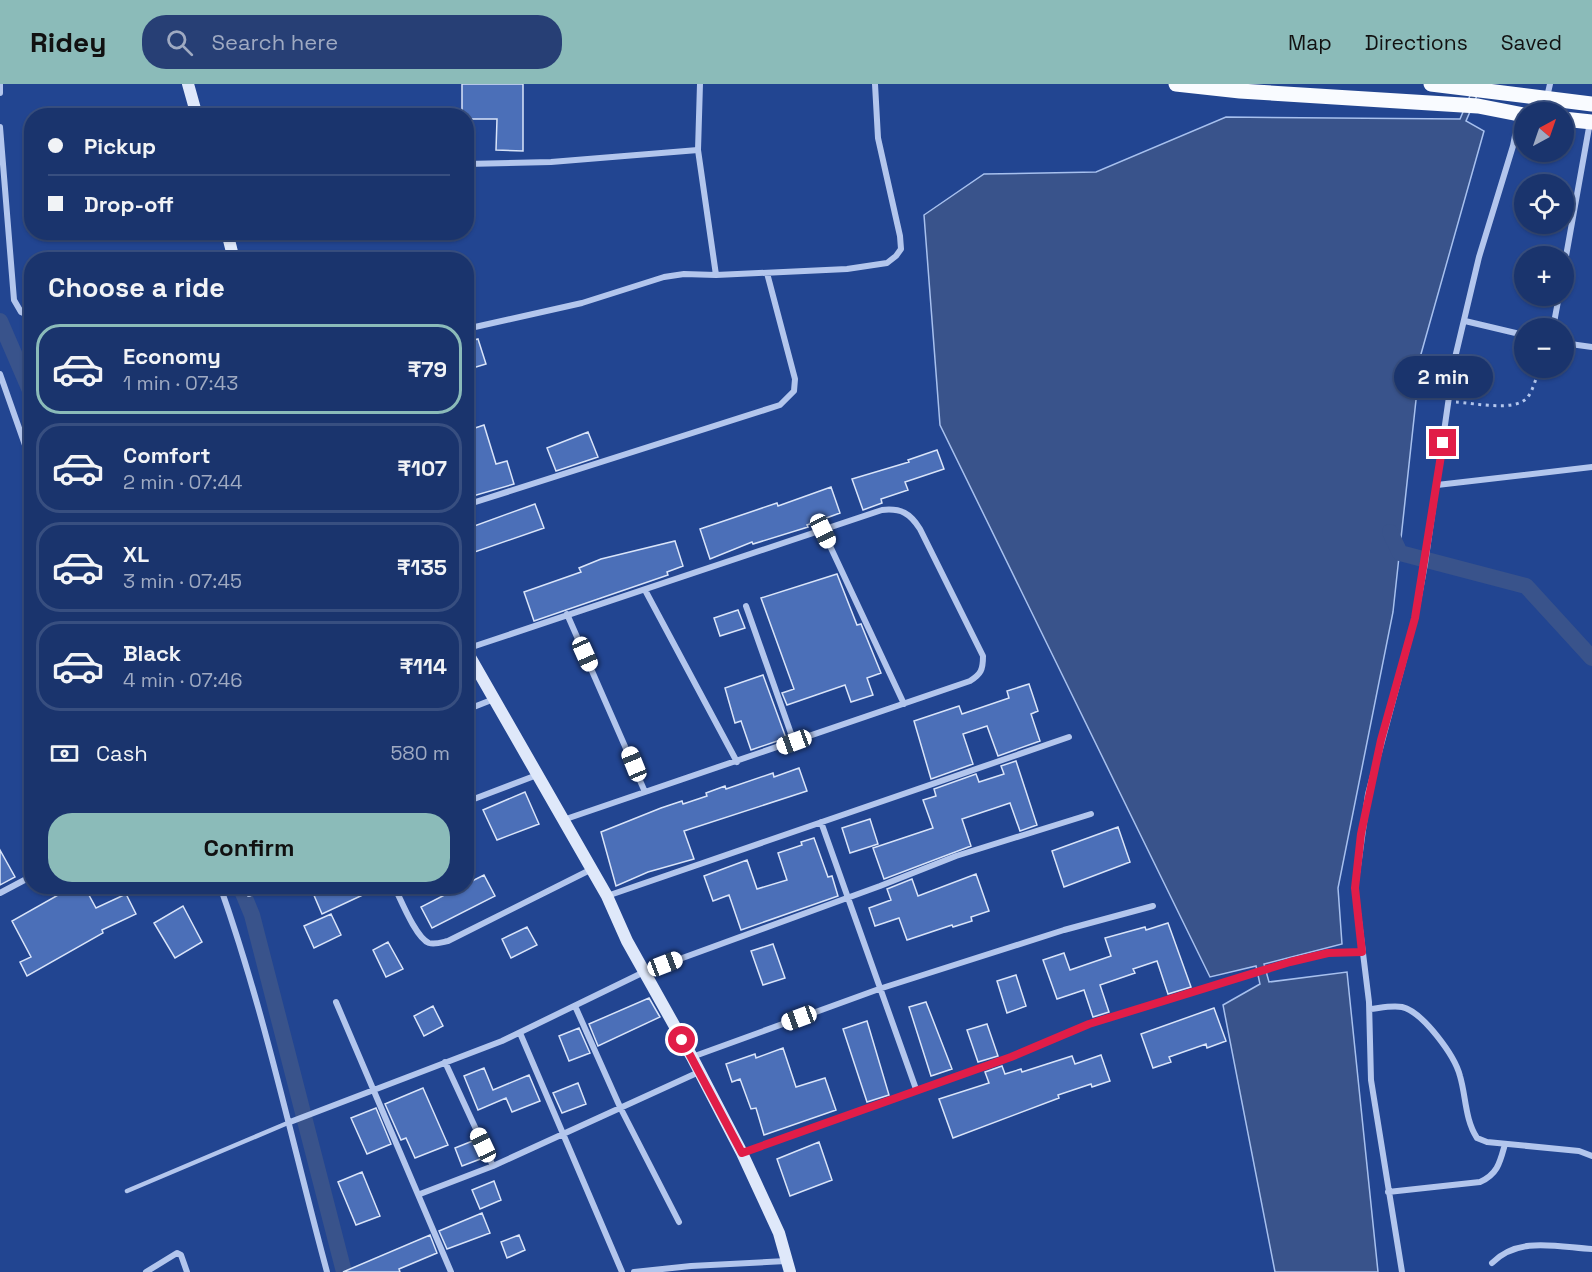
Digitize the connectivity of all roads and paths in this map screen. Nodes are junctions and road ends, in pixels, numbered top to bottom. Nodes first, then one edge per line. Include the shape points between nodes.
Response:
1 (0, 84) edge
2 (188, 84) edge
3 (700, 84) edge
4 (875, 84) edge
5 (1176, 84) edge
6 (1439, 84) edge
7 (1240, 88) edge
8 (1548, 90) edge
9 (0, 93) edge
10 (1592, 104) edge
11 (195, 108) edge
12 (1514, 113) edge
13 (1574, 119) edge
14 (1591, 121) edge
15 (0, 127) edge
16 (1514, 142) edge
17 (698, 150) junction
18 (474, 164) edge
19 (1568, 246) edge
20 (767, 273) junction
21 (716, 275) junction
22 (24, 313) edge
23 (1465, 321) junction
24 (474, 327) edge
25 (1514, 333) edge
26 (1574, 345) edge
27 (1592, 347) edge
28 (0, 374) edge
29 (1536, 378) edge
30 (1448, 401) junction
31 (24, 442) edge
32 (1592, 467) edge
33 (1437, 485) junction
34 (474, 502) edge
35 (823, 531) junction
36 (645, 590) junction
37 (746, 606) dead end
38 (567, 614) junction
39 (474, 647) edge
40 (474, 664) edge
41 (494, 699) junction
42 (904, 704) junction
43 (474, 707) edge
44 (1069, 737) dead end
45 (794, 742) junction
46 (737, 762) junction
47 (537, 775) junction
48 (645, 792) junction
49 (474, 799) edge
50 (1091, 814) dead end
51 (563, 820) junction
52 (821, 822) junction
53 (590, 870) junction
54 (24, 880) edge
55 (0, 893) edge
56 (223, 894) edge
57 (398, 894) edge
58 (607, 896) junction
59 (848, 897) junction
60 (1153, 906) dead end
61 (1362, 952) junction
62 (644, 972) junction
63 (879, 988) junction
64 (336, 1002) dead end
65 (575, 1006) junction
66 (1370, 1009) junction
67 (520, 1033) junction
68 (692, 1057) junction
69 (445, 1062) junction
70 (700, 1072) junction
71 (916, 1089) junction
72 (373, 1090) junction
73 (620, 1107) junction
74 (290, 1122) junction
75 (563, 1134) junction
76 (1505, 1144) junction
77 (742, 1153) junction
78 (1592, 1156) edge
79 (493, 1166) junction
80 (127, 1191) dead end
81 (1388, 1192) junction
82 (420, 1194) junction
83 (679, 1222) dead end
84 (1592, 1249) edge
85 (1492, 1263) dead end
86 (788, 1266) edge
87 (692, 1269) edge
88 (146, 1272) edge
89 (187, 1272) edge
90 (327, 1272) edge
91 (451, 1272) edge
92 (622, 1272) edge
93 (634, 1272) edge
94 (1402, 1272) edge

1 - 9 street
2 - 11 main road
3 - 17 street
4 - 20 street via 878,138 900,236 897,256 887,263 847,269
5 - 7 main road
6 - 8 main road via 1475,90
7 - 12 main road
8 - 10 main road
13 - 14 main road
14 - 19 street
15 - 22 street via 14,300
16 - 23 street via 1479,257
17 - 18 street
17 - 21 street
20 - 21 street
20 - 34 street via 795,379 794,391 780,405
21 - 24 street via 664,277 582,303
23 - 25 street
23 - 30 street
26 - 27 street
28 - 31 street
29 - 30 path via 1528,397 1510,406
30 - 33 street
32 - 33 street
33 - 61 street via 1415,618 1381,740 1361,834 1355,888
35 - 36 street
35 - 42 street
35 - 42 street via 882,510 896,508 906,512 920,529 983,656 983,669 970,681
36 - 38 street
36 - 46 street
37 - 45 street
38 - 39 street
38 - 48 street
40 - 41 main road
41 - 43 street
41 - 47 main road
42 - 45 street
44 - 52 street
45 - 46 street
46 - 48 street
47 - 49 street
47 - 51 main road
48 - 51 street
50 - 59 street via 956,856
51 - 53 main road
52 - 58 street
52 - 59 street
53 - 57 street via 439,943 429,943 419,935
53 - 58 main road
54 - 55 street
56 - 74 street via 243,951
58 - 62 main road
59 - 62 street
59 - 63 street
60 - 63 street
61 - 66 street
61 - 71 street via 1328,953 1239,976 1089,1024 1011,1057
62 - 65 street
62 - 68 main road
63 - 68 street
63 - 71 street
64 - 72 street
65 - 67 street
65 - 73 street
66 - 76 street via 1400,1006 1421,1019 1452,1054 1477,1138
66 - 81 street via 1371,1080
67 - 69 street
67 - 75 street
68 - 70 main road
69 - 72 street
69 - 79 street
70 - 73 street
70 - 77 main road
71 - 77 street
72 - 74 street
72 - 82 street
73 - 75 street
73 - 83 street
74 - 80 lane
74 - 90 street
75 - 79 street
75 - 92 street
76 - 78 street via 1579,1151
76 - 81 street via 1497,1170 1480,1182
77 - 86 main road via 779,1233
79 - 82 street
81 - 94 street
82 - 91 street
84 - 85 street via 1521,1246 1502,1253
86 - 87 street
87 - 93 street
88 - 89 street via 177,1253

